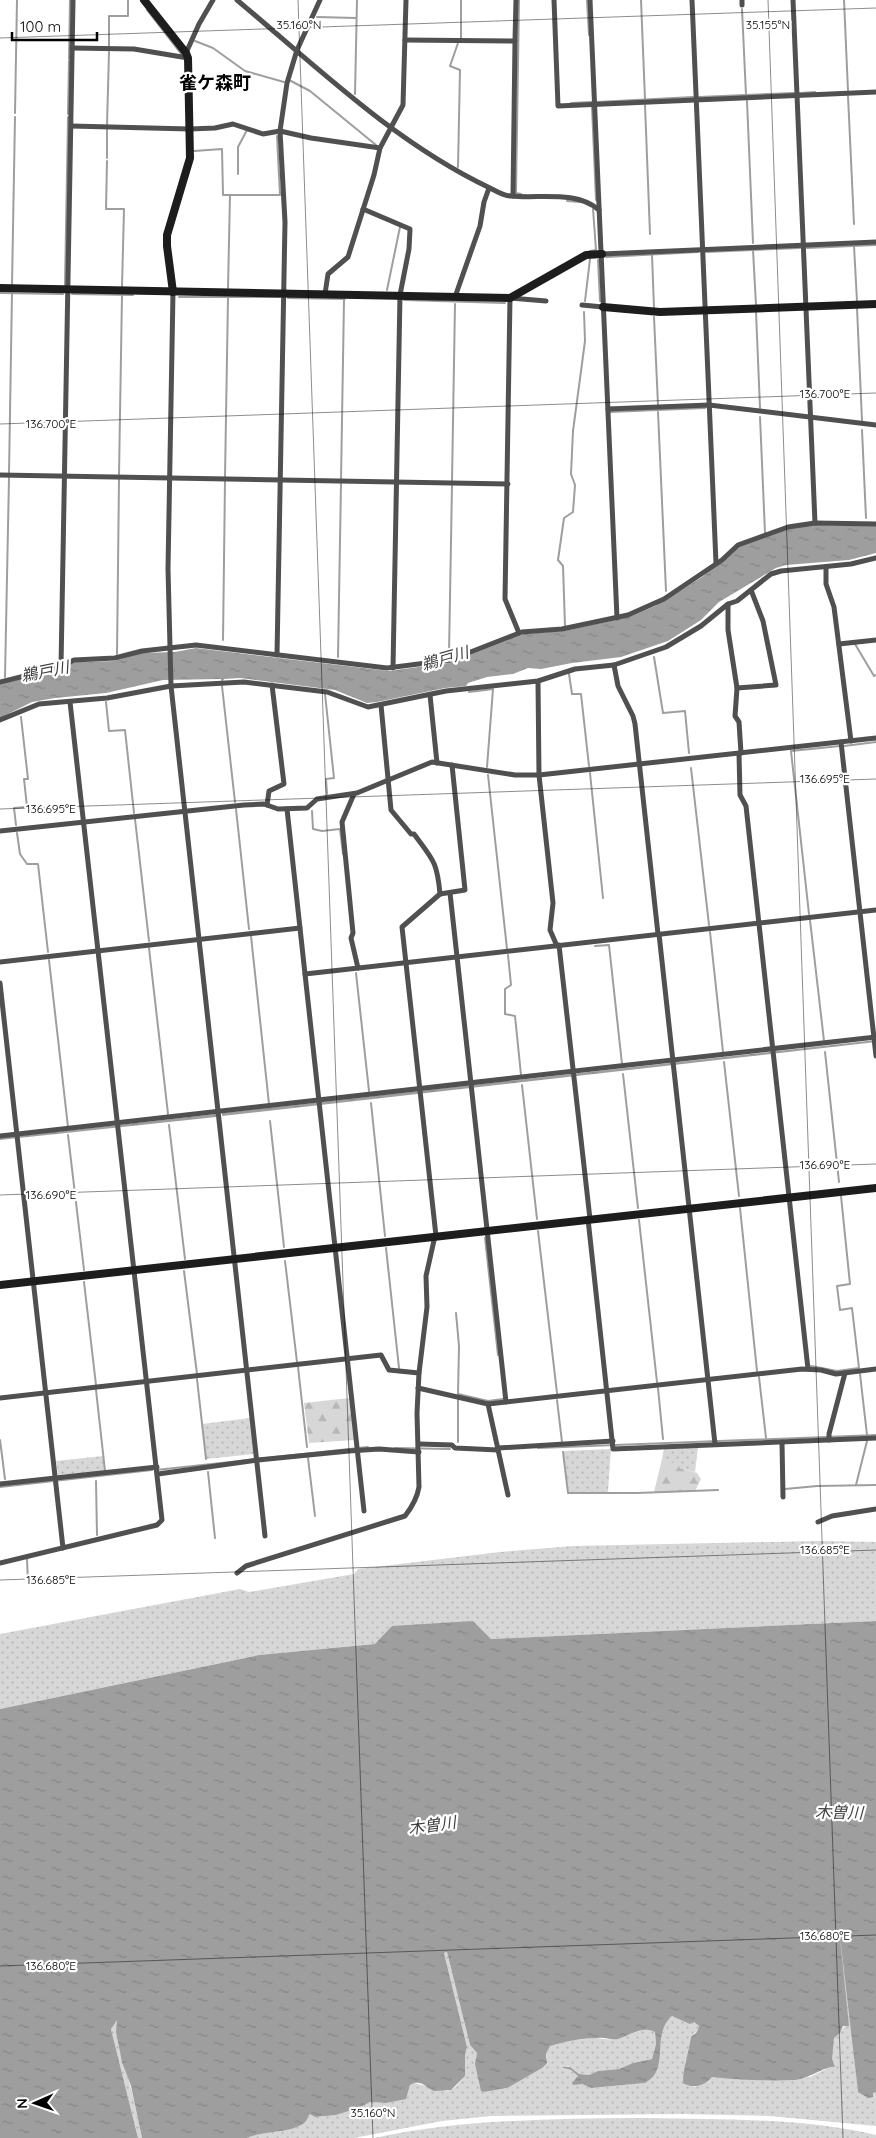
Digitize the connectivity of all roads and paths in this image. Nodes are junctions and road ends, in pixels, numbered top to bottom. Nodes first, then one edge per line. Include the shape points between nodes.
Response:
1 (72, 0) edge
2 (144, 0) edge
3 (213, 0) edge
4 (237, 0) edge
5 (320, 0) edge
6 (406, 0) edge
7 (516, 0) edge
8 (554, 0) edge
9 (590, 0) edge
10 (692, 0) edge
11 (792, 0) edge
12 (405, 40) junction
13 (516, 41) junction
14 (72, 48) junction
15 (298, 50) junction
16 (187, 56) junction
17 (876, 92) edge
18 (797, 95) junction
19 (696, 100) junction
20 (595, 104) junction
21 (71, 126) junction
22 (391, 128) junction
23 (190, 129) junction
24 (280, 131) junction
25 (380, 148) junction
26 (489, 188) junction
27 (513, 196) junction
28 (363, 209) junction
29 (599, 210) junction
30 (876, 242) edge
31 (804, 245) junction
32 (702, 250) junction
33 (602, 254) junction
34 (0, 288) edge
35 (68, 289) junction
36 (173, 292) junction
37 (283, 293) junction
38 (325, 294) junction
39 (400, 296) junction
40 (454, 297) junction
41 (510, 298) junction
42 (546, 302) dead end
43 (876, 304) edge
44 (582, 305) dead end
45 (806, 306) junction
46 (603, 307) junction
47 (705, 310) junction
48 (709, 405) junction
49 (608, 409) junction
50 (811, 417) junction
51 (876, 425) edge
52 (0, 475) edge
53 (64, 476) junction
54 (169, 478) junction
55 (280, 480) junction
56 (397, 482) junction
57 (508, 484) junction
58 (815, 523) junction
59 (876, 524) edge
60 (876, 558) edge
61 (716, 563) junction
62 (826, 567) junction
63 (751, 590) junction
64 (728, 604) junction
65 (617, 618) junction
66 (519, 633) junction
67 (876, 640) edge
68 (839, 644) junction
69 (169, 649) junction
70 (277, 655) junction
71 (614, 665) junction
72 (61, 666) junction
73 (393, 668) junction
74 (538, 681) junction
75 (0, 682) edge
76 (171, 684) junction
77 (272, 685) junction
78 (737, 688) junction
79 (430, 695) junction
80 (70, 702) junction
81 (381, 705) junction
82 (0, 720) edge
83 (876, 738) edge
84 (851, 741) junction
85 (841, 742) junction
86 (740, 753) junction
87 (437, 763) junction
88 (639, 764) junction
89 (452, 765) junction
90 (539, 776) junction
91 (388, 782) junction
92 (354, 794) junction
93 (267, 805) junction
94 (287, 809) junction
95 (184, 811) junction
96 (84, 822) junction
97 (0, 831) edge
98 (450, 893) junction
99 (440, 894) junction
100 (876, 910) edge
101 (860, 912) junction
102 (759, 922) junction
103 (300, 928) junction
104 (658, 934) junction
105 (199, 939) junction
106 (558, 945) junction
107 (98, 950) junction
108 (457, 957) junction
109 (0, 962) edge
110 (406, 962) junction
111 (358, 968) junction
112 (306, 974) junction
113 (0, 983) edge
114 (875, 1040) edge
115 (774, 1052) junction
116 (876, 1056) edge
117 (672, 1063) junction
118 (573, 1074) junction
119 (472, 1085) junction
120 (420, 1091) junction
121 (320, 1103) junction
122 (218, 1112) junction
123 (118, 1125) junction
124 (0, 1136) edge
125 (17, 1136) junction
126 (876, 1188) edge
127 (790, 1197) junction
128 (688, 1208) junction
129 (589, 1219) junction
130 (488, 1231) junction
131 (436, 1236) junction
132 (337, 1248) junction
133 (235, 1259) junction
134 (134, 1272) junction
135 (33, 1282) junction
136 (0, 1285) edge
137 (348, 1359) junction
138 (808, 1369) junction
139 (876, 1369) edge
140 (247, 1371) junction
141 (418, 1373) junction
142 (845, 1373) junction
143 (708, 1380) junction
144 (146, 1381) junction
145 (418, 1388) junction
146 (608, 1391) junction
147 (45, 1393) junction
148 (0, 1398) edge
149 (506, 1402) junction
150 (488, 1404) junction
151 (829, 1437) junction
152 (876, 1438) edge
153 (715, 1442) junction
154 (782, 1442) junction
155 (613, 1444) junction
156 (357, 1448) junction
157 (419, 1448) junction
158 (498, 1449) junction
159 (257, 1458) junction
160 (157, 1470) junction
161 (55, 1480) junction
162 (0, 1484) edge
163 (508, 1495) dead end
164 (783, 1497) dead end
165 (876, 1509) edge
166 (364, 1511) dead end
167 (818, 1522) dead end
168 (266, 1536) dead end
169 (63, 1548) junction
170 (0, 1563) edge
171 (237, 1573) dead end

1 - 14 street
2 - 16 street
3 - 16 street via 199,24
4 - 15 street
5 - 15 street
6 - 12 street
7 - 13 street
8 - 20 street via 558,106
9 - 20 street
10 - 19 street
11 - 18 street
12 - 13 street
12 - 22 street via 403,105
13 - 27 street
14 - 16 street via 134,49
14 - 21 street
15 - 22 street
15 - 24 street via 287,83
16 - 23 street
17 - 18 street
18 - 19 street
18 - 31 street
19 - 20 street
19 - 32 street
20 - 29 street
21 - 23 street
21 - 35 street
22 - 25 street
22 - 26 street
23 - 24 street via 233,124 263,134
23 - 36 street via 190,161 167,235
24 - 25 street
24 - 37 street via 285,222
25 - 28 street
26 - 27 street
26 - 40 street via 480,226
27 - 29 street via 575,199 593,204
28 - 38 street via 348,257 326,278
28 - 39 street via 410,229
29 - 33 street
30 - 31 street
31 - 32 street
31 - 45 street
32 - 33 street
32 - 47 street
33 - 41 street via 588,254
33 - 46 street
34 - 35 street
35 - 36 street
35 - 53 street
36 - 37 street
36 - 54 street
37 - 38 street
37 - 55 street
38 - 39 street
39 - 40 street
39 - 56 street
40 - 41 street
41 - 42 street
41 - 57 street
43 - 45 street
44 - 46 street
45 - 47 street
45 - 50 street
46 - 47 street via 660,312
46 - 49 street
47 - 48 street
48 - 49 street
48 - 50 street
48 - 61 street
49 - 65 street
50 - 51 street
50 - 58 street
52 - 53 street
53 - 54 street
53 - 72 street
54 - 55 street
54 - 69 street
55 - 56 street
55 - 70 street
56 - 57 street
56 - 73 street
57 - 66 street via 505,599
58 - 59 street
58 - 61 street via 788,526 749,540
60 - 62 street
61 - 65 street via 664,599
62 - 63 street via 771,574
62 - 68 street via 826,584 834,607
63 - 64 street
63 - 78 street via 763,621 776,685
64 - 71 street via 681,639
64 - 78 street via 728,630
65 - 66 street via 562,629
66 - 73 street via 450,660
67 - 68 street
68 - 84 street
69 - 70 street via 203,645
69 - 72 street via 115,658 74,660
69 - 76 street
70 - 73 street
71 - 74 street via 575,669
71 - 88 street via 618,686 633,716
72 - 75 street
74 - 79 street
74 - 90 street
76 - 77 street via 244,682
76 - 80 street via 107,698
76 - 95 street
77 - 81 street via 327,692 368,707
77 - 93 street via 284,784 269,791
78 - 86 street via 735,716 739,722
79 - 81 street
79 - 87 street
80 - 82 street via 39,704
80 - 96 street
81 - 91 street
83 - 84 street
84 - 85 street
85 - 86 street
85 - 101 street
86 - 88 street
86 - 102 street via 740,795 746,806
87 - 89 street
87 - 91 street via 428,763
88 - 90 street
88 - 104 street
89 - 90 street
89 - 98 street via 465,890
90 - 106 street via 553,903 550,930
91 - 92 street
91 - 99 street via 391,810 434,860
92 - 94 street via 317,799 308,808
92 - 111 street via 342,822 351,938
93 - 94 street
93 - 95 street via 244,804
94 - 103 street
95 - 96 street
95 - 105 street
96 - 97 street
96 - 107 street
98 - 99 street
98 - 108 street
99 - 110 street via 402,927
100 - 101 street
101 - 102 street
101 - 114 street
102 - 104 street
102 - 115 street
103 - 105 street
103 - 112 street
104 - 106 street
104 - 117 street
105 - 107 street
105 - 122 street
106 - 108 street
106 - 118 street
107 - 109 street
107 - 123 street
108 - 110 street
108 - 119 street
110 - 111 street
110 - 120 street
111 - 112 street
112 - 121 street
113 - 125 street
114 - 115 street
114 - 116 street
115 - 117 street
115 - 127 street
117 - 118 street
117 - 128 street
118 - 119 street
118 - 129 street
119 - 120 street
119 - 130 street
120 - 121 street
120 - 131 street
121 - 122 street
121 - 132 street
122 - 123 street
122 - 133 street
123 - 125 street
123 - 134 street
124 - 125 street
125 - 135 street
126 - 127 street
127 - 128 street
127 - 138 street
128 - 129 street
128 - 143 street
129 - 130 street
129 - 146 street
130 - 131 street
130 - 149 street
131 - 132 street
131 - 141 street via 426,1276 427,1307
132 - 133 street
132 - 137 street
133 - 134 street
133 - 140 street
134 - 135 street
134 - 144 street
135 - 136 street
135 - 147 street
137 - 140 street
137 - 141 street via 382,1355 389,1370
137 - 156 street
138 - 142 street
138 - 143 street
139 - 142 street
140 - 144 street
140 - 159 street
141 - 145 street
142 - 151 street
143 - 146 street
143 - 153 street
144 - 147 street
144 - 160 street
145 - 150 street
145 - 157 street
146 - 149 street
146 - 155 street
147 - 148 street
147 - 161 street
149 - 150 street
150 - 158 street
151 - 152 street
151 - 154 street
153 - 154 street
153 - 155 street via 613,1449
154 - 164 street
155 - 158 street
156 - 157 street
156 - 159 street
156 - 166 street
157 - 158 street
157 - 171 street via 417,1498 405,1516 246,1566
158 - 163 street
159 - 160 street
159 - 168 street
160 - 161 street
160 - 169 street via 161,1523
161 - 162 street
161 - 169 street
165 - 167 street via 832,1516
169 - 170 street

